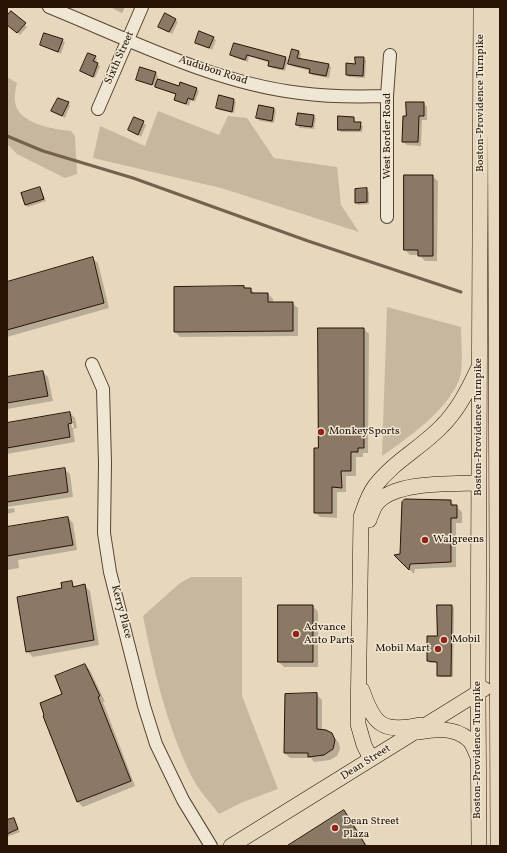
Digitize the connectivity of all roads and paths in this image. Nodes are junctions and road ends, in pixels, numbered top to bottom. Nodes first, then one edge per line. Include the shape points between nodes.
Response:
1 (48, 7) edge
2 (142, 7) edge
3 (481, 7) edge
4 (495, 7) edge
5 (129, 40) junction
6 (390, 55) dead end
7 (387, 96) junction
8 (98, 109) dead end
9 (387, 217) dead end
10 (92, 364) dead end
11 (480, 367) junction
12 (479, 482) junction
13 (360, 560) junction
14 (499, 679) edge
15 (359, 682) junction
16 (478, 693) junction
17 (429, 723) junction
18 (414, 733) junction
19 (478, 758) junction
20 (372, 759) junction
21 (211, 846) edge
22 (231, 846) edge
23 (479, 846) edge
24 (498, 846) edge

1 - 5 street, Audubon Road
2 - 5 street, Sixth Street
3 - 11 main road, Boston-Providence Turnpike
4 - 14 main road, Boston-Providence Turnpike via 495,484
5 - 7 street, Audubon Road via 188,64 244,82 299,93 346,97
5 - 8 street, Sixth Street
6 - 7 street, West Border Road
7 - 9 street, West Border Road
10 - 21 street, Kerry Place via 103,389 104,533 110,572 156,744 183,800
11 - 12 main road, Boston-Providence Turnpike
11 - 13 main road via 455,413 375,486 361,517
12 - 13 main road via 414,486 391,494 377,503
12 - 16 main road, Boston-Providence Turnpike
13 - 15 main road
14 - 16 main road, Dean Street
14 - 24 main road, Boston-Providence Turnpike
15 - 17 main road via 374,719 387,726 401,729
15 - 20 main road via 358,724
16 - 17 main road, Dean Street
16 - 19 main road, Boston-Providence Turnpike
17 - 18 main road, Dean Street
18 - 19 main road via 436,729 458,733 469,739
18 - 20 main road, Dean Street
19 - 23 main road, Boston-Providence Turnpike
20 - 22 main road, Dean Street

